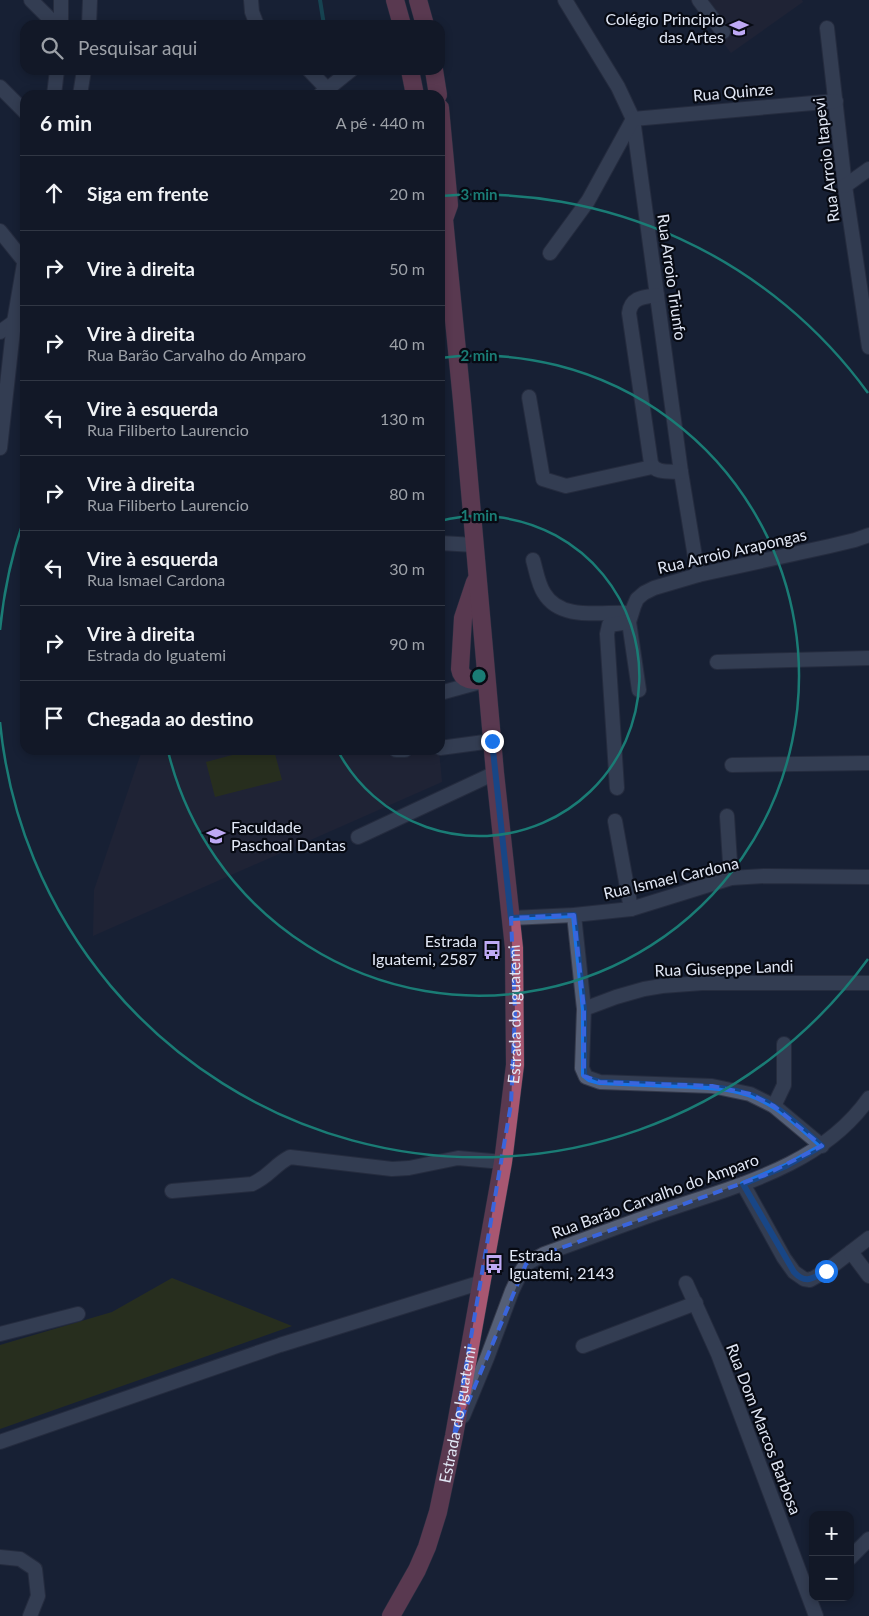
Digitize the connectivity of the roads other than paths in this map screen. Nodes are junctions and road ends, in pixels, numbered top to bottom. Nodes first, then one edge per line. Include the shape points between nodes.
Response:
1 (32, 0) edge
2 (61, 0) edge
3 (90, 0) edge
4 (251, 0) edge
5 (418, 0) edge
6 (565, 0) edge
7 (699, 0) edge
8 (398, 12) edge
9 (51, 20) edge
10 (60, 20) edge
11 (88, 20) edge
12 (256, 20) edge
13 (424, 20) edge
14 (827, 28) dead end
15 (723, 32) dead end
16 (56, 75) edge
17 (83, 75) edge
18 (313, 75) edge
19 (345, 75) edge
20 (435, 75) edge
21 (0, 87) edge
22 (55, 90) edge
23 (81, 90) edge
24 (322, 90) edge
25 (326, 90) edge
26 (437, 90) edge
27 (836, 101) junction
28 (20, 107) edge
29 (633, 119) junction
30 (869, 169) edge
31 (845, 186) junction
32 (0, 231) edge
33 (20, 253) edge
34 (550, 253) dead end
35 (445, 262) edge
36 (446, 287) edge
37 (657, 294) junction
38 (19, 318) edge
39 (0, 332) edge
40 (869, 347) edge
41 (529, 396) dead end
42 (0, 448) edge
43 (652, 467) junction
44 (681, 472) junction
45 (869, 535) edge
46 (445, 543) edge
47 (475, 545) junction
48 (533, 560) dead end
49 (698, 575) junction
50 (476, 576) junction
51 (630, 617) junction
52 (869, 658) edge
53 (717, 662) dead end
54 (486, 680) junction
55 (639, 690) dead end
56 (445, 692) edge
57 (492, 741) junction
58 (445, 747) edge
59 (869, 763) edge
60 (732, 765) dead end
61 (495, 773) junction
62 (618, 788) dead end
63 (727, 816) dead end
64 (615, 821) dead end
65 (358, 837) dead end
66 (869, 876) edge
67 (730, 878) junction
68 (631, 909) junction
69 (574, 915) junction
70 (511, 918) junction
71 (869, 983) edge
72 (584, 1010) junction
73 (784, 1044) dead end
74 (869, 1098) edge
75 (774, 1106) junction
76 (822, 1146) junction
77 (504, 1162) junction
78 (743, 1184) junction
79 (172, 1191) dead end
80 (869, 1238) edge
81 (851, 1252) junction
82 (869, 1276) edge
83 (482, 1282) junction
84 (686, 1283) dead end
85 (696, 1303) junction
86 (78, 1314) dead end
87 (0, 1334) edge
88 (583, 1346) dead end
89 (454, 1436) junction
90 (0, 1442) edge
91 (869, 1539) edge
92 (852, 1556) edge
93 (0, 1557) edge
94 (809, 1593) edge
95 (812, 1601) edge
96 (30, 1616) edge
97 (391, 1616) edge
98 (816, 1616) edge

1 - 9 street
2 - 10 street
3 - 11 street
4 - 12 street
5 - 8 main road
5 - 13 main road
6 - 29 street, Rua Arroio Triunfo via 618,87
7 - 15 street
14 - 27 street, Rua Arroio Itapevi
16 - 22 street
17 - 23 street
18 - 24 street
19 - 25 street
20 - 26 main road
21 - 28 street
27 - 29 street, Rua Quinze
27 - 31 street, Rua Arroio Itapevi
29 - 34 street via 588,200
29 - 37 street, Rua Arroio Triunfo
30 - 31 street
31 - 40 street, Rua Arroio Itapevi
32 - 33 street
35 - 36 main road, Estrada do Iguatemi
36 - 47 main road, Estrada do Iguatemi
37 - 43 street via 636,299 629,313
37 - 44 street, Rua Arroio Triunfo
38 - 39 street
38 - 42 street
41 - 43 street via 543,480 566,486
43 - 44 street via 659,471
44 - 49 street, Rua Arroio Triunfo
45 - 49 street, Rua Arroio Arapongas
46 - 47 street
47 - 50 main road, Estrada do Iguatemi
48 - 51 street via 542,591 559,607 580,613
49 - 51 street, Rua Arroio Arapongas via 654,588 637,599
50 - 54 main road, Estrada do Iguatemi
50 - 54 main road via 463,618 460,673 465,678
51 - 55 street
51 - 62 street via 609,625 608,634
52 - 53 street
54 - 56 street
54 - 57 main road, Estrada do Iguatemi
57 - 58 street
57 - 61 main road, Estrada do Iguatemi
59 - 60 street
61 - 65 street
61 - 70 main road, Estrada do Iguatemi
63 - 67 street
64 - 68 street
66 - 67 street, Rua Ismael Cardona
67 - 68 street, Rua Ismael Cardona
68 - 69 street, Rua Ismael Cardona
69 - 70 street, Rua Ismael Cardona
69 - 72 street
70 - 77 main road, Estrada do Iguatemi via 515,1065
71 - 72 street, Rua Giuseppe Landi via 662,986 616,997
72 - 75 street via 582,1068 589,1079 712,1086 750,1094
73 - 75 street via 784,1085
74 - 76 street, Rua Barão Carvalho do Amparo
75 - 76 street
76 - 78 street, Rua Barão Carvalho do Amparo
77 - 79 street via 458,1158 392,1169 290,1157 279,1162 263,1180 252,1184
77 - 83 main road, Estrada do Iguatemi
78 - 81 street via 798,1277 810,1280
78 - 89 street, Rua Barão Carvalho do Amparo via 544,1254 526,1264
80 - 81 street
81 - 82 street
83 - 89 main road, Estrada do Iguatemi
83 - 90 street via 280,1345
84 - 85 street, Rua Dom Marcos Barbosa
85 - 88 street
85 - 94 street, Rua Dom Marcos Barbosa
86 - 87 street
89 - 97 main road, Estrada do Iguatemi via 427,1547
91 - 92 street
93 - 96 street via 20,1559 35,1569 38,1596
95 - 98 street, Rua Dom Marcos Barbosa

